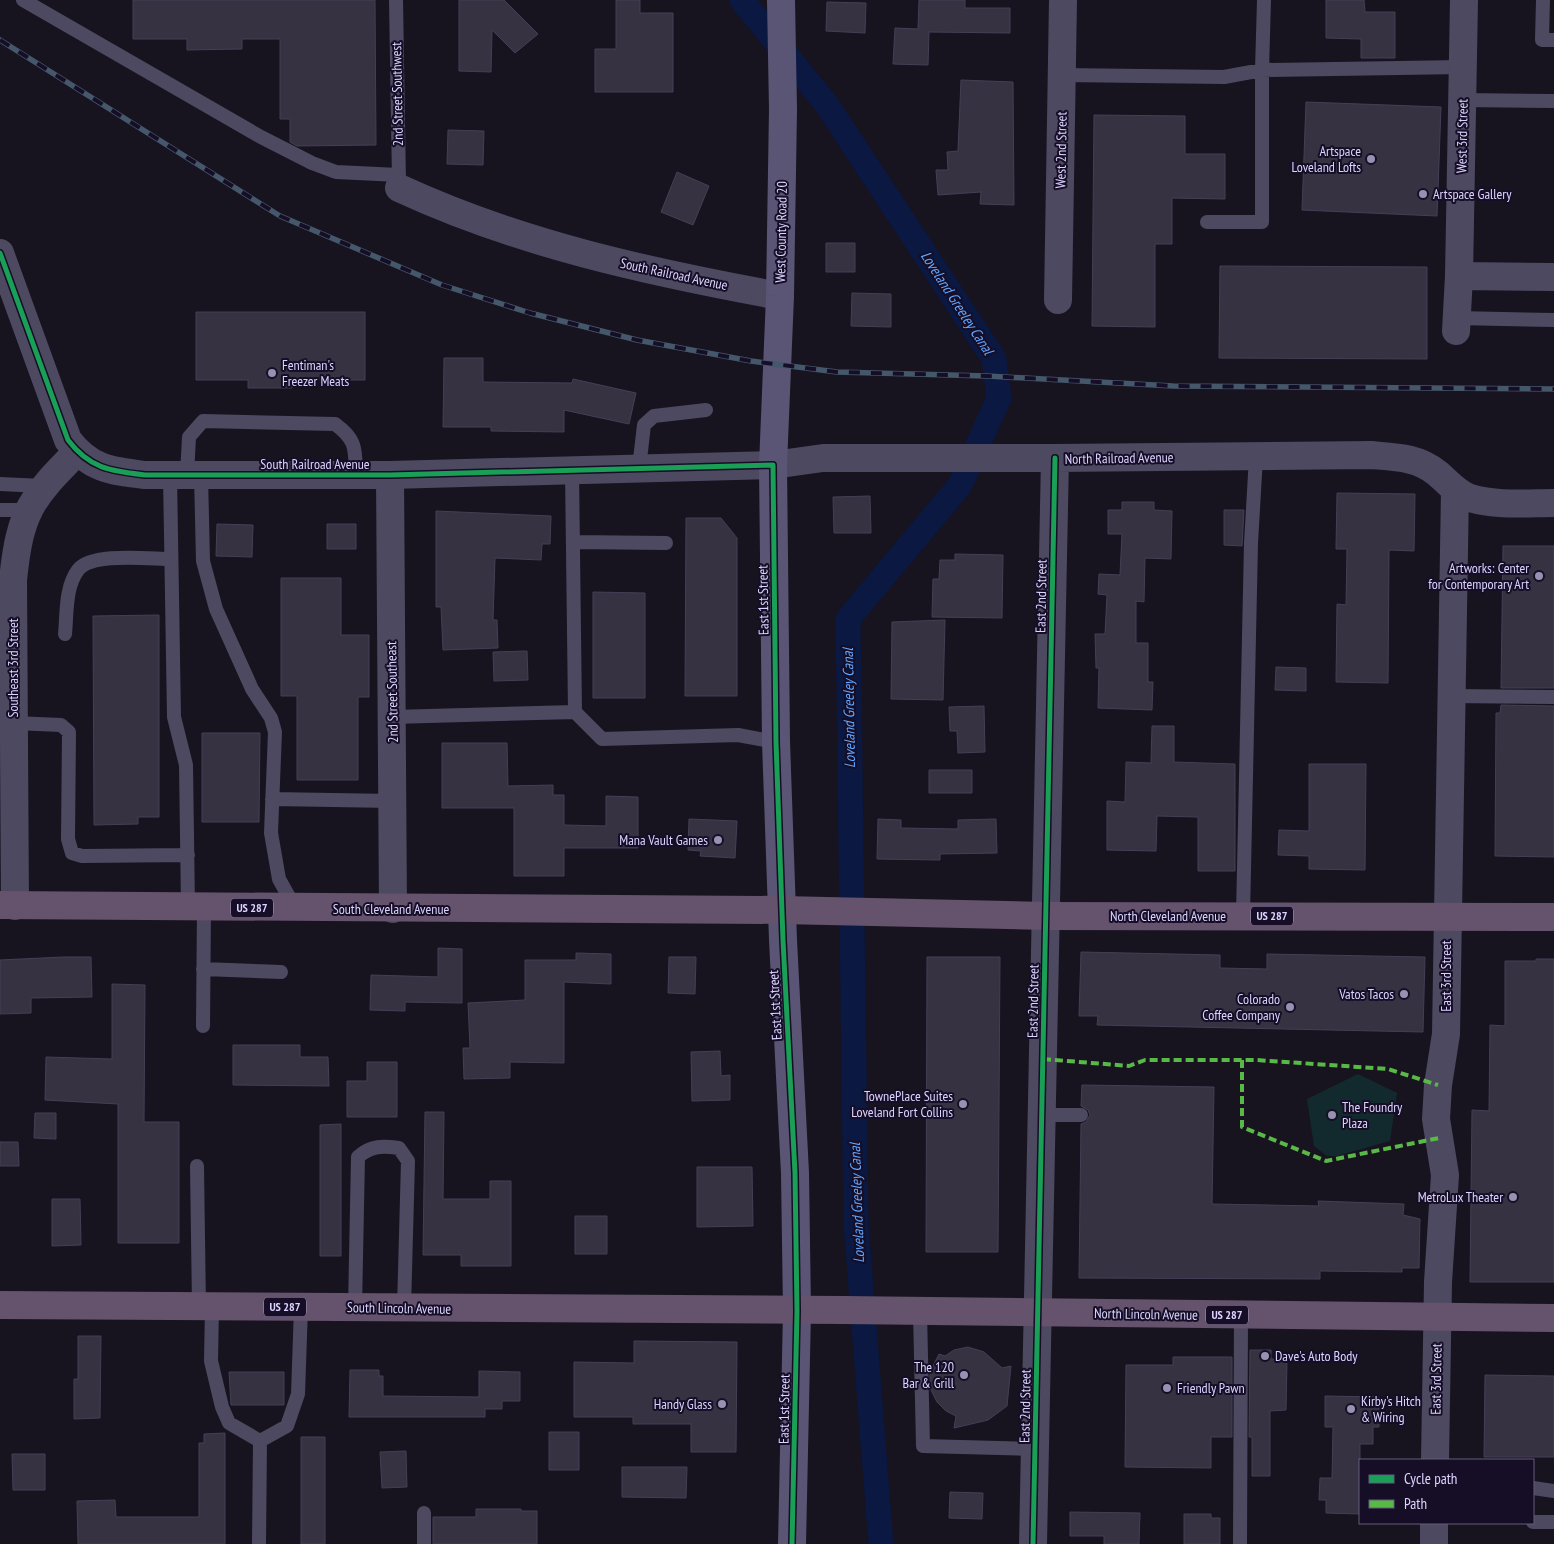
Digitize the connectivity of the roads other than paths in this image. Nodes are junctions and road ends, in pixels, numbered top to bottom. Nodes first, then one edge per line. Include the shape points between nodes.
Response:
1 (23, 0) edge
2 (396, 0) edge
3 (781, 0) edge
4 (1062, 0) edge
5 (1264, 0) edge
6 (1464, 0) edge
7 (1543, 0) edge
8 (1554, 40) edge
9 (1463, 67) junction
10 (1262, 70) junction
11 (1062, 75) junction
12 (1462, 100) junction
13 (1554, 101) edge
14 (399, 182) junction
15 (1207, 222) dead end
16 (0, 253) edge
17 (1459, 276) junction
18 (1554, 277) edge
19 (780, 296) junction
20 (1058, 300) dead end
21 (1554, 320) edge
22 (1456, 324) joint
23 (706, 410) dead end
24 (77, 452) junction
25 (1256, 457) junction
26 (1055, 458) junction
27 (773, 465) junction
28 (639, 468) junction
29 (572, 470) junction
30 (186, 475) junction
31 (356, 475) junction
32 (390, 475) junction
33 (0, 484) edge
34 (43, 486) junction
35 (1455, 490) junction
36 (1554, 503) edge
37 (0, 510) edge
38 (27, 510) junction
39 (573, 542) junction
40 (666, 544) dead end
41 (171, 559) junction
42 (65, 634) dead end
43 (1451, 696) junction
44 (1554, 698) edge
45 (575, 712) junction
46 (392, 717) junction
47 (14, 722) junction
48 (776, 742) junction
49 (272, 799) junction
50 (393, 801) junction
51 (188, 855) junction
52 (8, 905) edge
53 (196, 907) junction
54 (295, 908) junction
55 (393, 909) junction
56 (782, 910) junction
57 (1046, 916) junction
58 (1243, 916) junction
59 (1447, 917) junction
60 (1554, 917) edge
61 (203, 969) junction
62 (281, 972) dead end
63 (203, 1026) dead end
64 (1042, 1115) junction
65 (1081, 1115) dead end
66 (198, 1166) dead end
67 (0, 1305) edge
68 (205, 1307) junction
69 (301, 1307) junction
70 (355, 1308) junction
71 (404, 1308) junction
72 (798, 1311) junction
73 (910, 1311) junction
74 (1038, 1313) junction
75 (1241, 1315) junction
76 (1437, 1317) junction
77 (1554, 1318) edge
78 (260, 1442) junction
79 (1035, 1449) junction
80 (1435, 1459) edge
81 (1534, 1488) edge
82 (1554, 1491) edge
83 (424, 1514) dead end
84 (1534, 1522) edge
85 (1554, 1522) edge
86 (1434, 1524) edge
87 (259, 1544) edge
88 (424, 1544) edge
89 (792, 1544) edge
90 (1034, 1544) edge
91 (1240, 1544) edge
92 (1434, 1544) edge

1 - 14 lane via 261,138 312,163 336,172
2 - 14 lane, 2nd Street Southwest
3 - 19 main road, West County Road 20
4 - 11 street, West 2nd Street
5 - 10 lane
6 - 9 street, West 3rd Street
7 - 8 lane via 1542,40
9 - 10 lane
9 - 12 street, West 3rd Street
10 - 11 lane via 1224,77
10 - 15 lane via 1262,222
11 - 20 street, West 2nd Street
12 - 13 lane
12 - 17 street, West 3rd Street
14 - 19 street, South Railroad Avenue via 485,225 592,257
16 - 24 street, South Railroad Avenue via 64,432
17 - 18 street
17 - 22 street, West 3rd Street
19 - 27 main road, West County Road 20
21 - 22 lane
23 - 28 lane via 654,416 644,425
24 - 30 street, South Railroad Avenue via 110,471
24 - 34 street, Southeast 3rd Street
25 - 26 street, North Railroad Avenue
25 - 35 street, North Railroad Avenue via 1408,458 1436,472
25 - 58 lane via 1251,543
26 - 27 street, North Railroad Avenue via 823,458
26 - 57 street, East 2nd Street
27 - 28 street, South Railroad Avenue
27 - 48 main road, East 1st Street
28 - 29 street, South Railroad Avenue
29 - 32 street, South Railroad Avenue
29 - 39 lane
30 - 31 street, South Railroad Avenue
30 - 31 lane via 189,437 203,421 335,424 349,435 354,444
30 - 41 lane
30 - 49 lane via 216,609 275,732
31 - 32 street, South Railroad Avenue
32 - 46 street, 2nd Street Southeast
33 - 34 lane
34 - 38 street, Southeast 3rd Street
35 - 36 street via 1489,502
35 - 43 street, East 3rd Street
37 - 38 lane
38 - 47 street, Southeast 3rd Street via 16,547 12,580
39 - 40 lane
39 - 45 lane
41 - 42 lane via 92,560 79,568 68,597
41 - 51 lane via 174,717 186,765
43 - 44 lane
43 - 59 street, East 3rd Street
45 - 46 lane
45 - 48 lane via 602,738 738,735
46 - 50 street, 2nd Street Southeast
47 - 51 lane via 61,725 69,732 68,839 72,853 82,856
47 - 52 street, Southeast 3rd Street
48 - 56 main road, East 1st Street
49 - 50 lane
49 - 54 lane via 271,833 279,879
50 - 55 street, 2nd Street Southeast
51 - 53 lane
52 - 53 highway, South Cleveland Avenue / US 287
53 - 54 highway, South Cleveland Avenue / US 287
53 - 61 lane
54 - 55 highway, South Cleveland Avenue / US 287
55 - 56 highway, South Cleveland Avenue / US 287
56 - 57 highway, North Cleveland Avenue / US 287
56 - 72 main road, East 1st Street via 795,1173
57 - 58 highway, North Cleveland Avenue / US 287
57 - 64 street, East 2nd Street
58 - 59 highway, North Cleveland Avenue / US 287
59 - 60 highway, North Cleveland Avenue / US 287
59 - 76 street, East 3rd Street via 1446,1034 1436,1119 1445,1175
61 - 62 lane
61 - 63 lane
64 - 65 lane
64 - 74 street, East 2nd Street
66 - 68 lane
67 - 68 highway, South Lincoln Avenue / US 287
68 - 69 highway, South Lincoln Avenue / US 287
68 - 78 lane via 211,1361 222,1407 229,1423
69 - 70 highway, South Lincoln Avenue / US 287
69 - 78 lane via 298,1394 286,1426
70 - 71 highway, South Lincoln Avenue / US 287
70 - 71 lane via 358,1157 366,1150 387,1146 399,1148 408,1161
71 - 72 highway, South Lincoln Avenue / US 287
72 - 73 highway, North Lincoln Avenue / US 287
72 - 89 main road, East 1st Street
73 - 74 highway, North Lincoln Avenue / US 287
73 - 79 lane via 923,1446
74 - 75 highway, North Lincoln Avenue / US 287
74 - 79 street, East 2nd Street
75 - 76 highway, North Lincoln Avenue / US 287
75 - 91 lane
76 - 77 highway, North Lincoln Avenue / US 287
76 - 80 street, East 3rd Street
78 - 87 lane
79 - 90 street, East 2nd Street
81 - 82 lane
83 - 88 lane
84 - 85 lane
86 - 92 street

